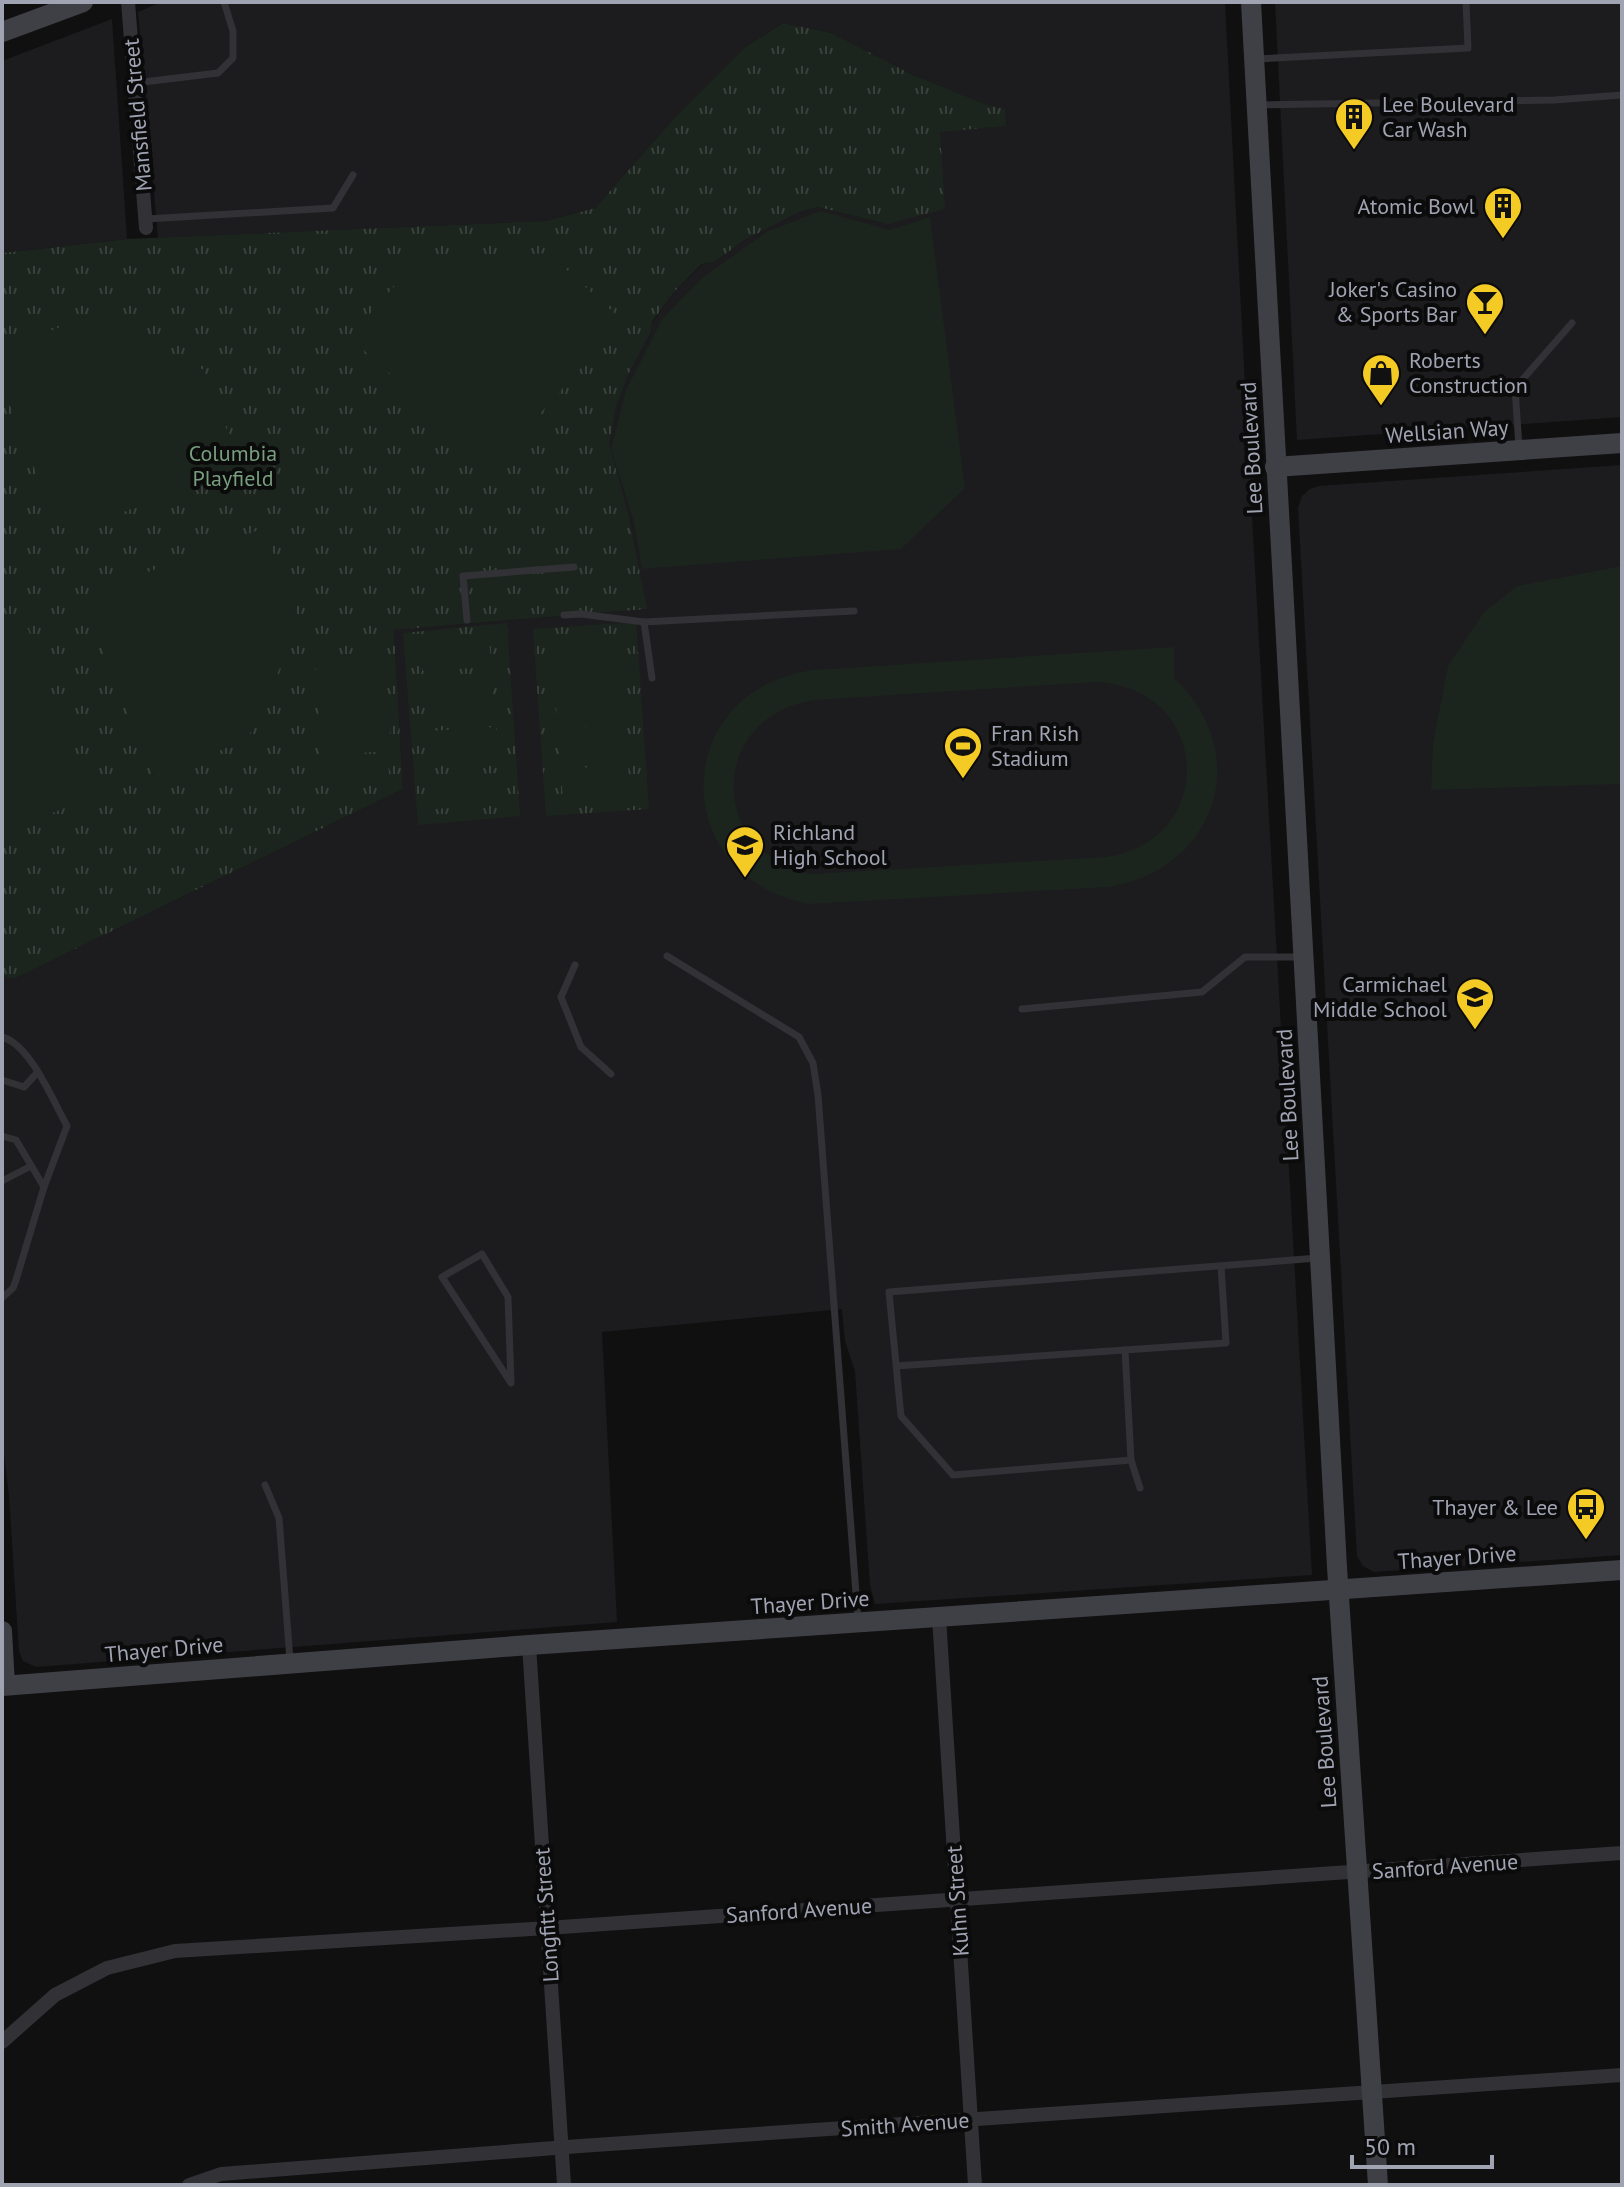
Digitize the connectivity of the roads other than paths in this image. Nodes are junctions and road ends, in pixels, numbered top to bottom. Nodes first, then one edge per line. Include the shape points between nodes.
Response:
1 (83, 2) edge
2 (128, 2) edge
3 (224, 2) edge
4 (1251, 2) edge
5 (1466, 2) edge
6 (2, 32) edge
7 (1254, 59) junction
8 (135, 83) junction
9 (1622, 95) edge
10 (1257, 105) junction
11 (353, 175) dead end
12 (146, 223) joint
13 (1572, 323) dead end
14 (1622, 443) edge
15 (1519, 450) junction
16 (1275, 467) junction
17 (574, 567) dead end
18 (854, 611) dead end
19 (564, 615) dead end
20 (467, 620) dead end
21 (644, 622) junction
22 (652, 678) dead end
23 (667, 956) dead end
24 (1303, 957) junction
25 (575, 965) dead end
26 (1022, 1009) dead end
27 (2, 1037) edge
28 (37, 1073) junction
29 (611, 1074) dead end
30 (2, 1080) edge
31 (2, 1136) edge
32 (31, 1166) junction
33 (2, 1181) edge
34 (44, 1187) junction
35 (1320, 1258) junction
36 (1221, 1266) junction
37 (2, 1298) edge
38 (1125, 1350) junction
39 (896, 1366) junction
40 (511, 1383) joint
41 (1131, 1460) junction
42 (265, 1485) dead end
43 (1140, 1488) dead end
44 (1622, 1570) edge
45 (1339, 1589) junction
46 (939, 1617) junction
47 (858, 1622) junction
48 (2, 1631) edge
49 (529, 1645) junction
50 (291, 1663) junction
51 (4, 1686) edge
52 (1622, 1853) edge
53 (1357, 1872) junction
54 (958, 1900) junction
55 (547, 1928) junction
56 (2, 2042) edge
57 (1622, 2075) edge
58 (1372, 2093) junction
59 (970, 2119) junction
60 (562, 2147) junction
61 (189, 2185) edge
62 (564, 2185) edge
63 (975, 2185) edge
64 (1378, 2185) edge

1 - 6 street
2 - 8 street, Mansfield Street
3 - 8 lane via 233,31 233,58 218,73
4 - 7 street, Lee Boulevard
5 - 7 lane via 1468,48
7 - 10 street, Lee Boulevard
8 - 12 street, Mansfield Street
9 - 10 lane
10 - 16 street, Lee Boulevard
11 - 12 lane via 333,208
13 - 15 lane via 1515,388
14 - 15 street, Wellsian Way
15 - 16 street, Wellsian Way
16 - 24 street, Lee Boulevard
17 - 20 lane via 463,576
18 - 21 lane
19 - 21 lane
21 - 22 lane
23 - 47 lane via 799,1037 813,1063
24 - 26 lane via 1245,957 1202,992
24 - 35 street, Lee Boulevard
25 - 29 lane via 561,997 581,1047
27 - 28 lane via 24,1050
28 - 30 lane via 24,1087
28 - 34 lane via 67,1126
31 - 32 lane via 16,1140
32 - 33 lane
32 - 34 lane
34 - 37 lane via 13,1288
35 - 36 lane
35 - 45 street, Lee Boulevard
36 - 38 lane via 1226,1343
36 - 39 lane via 889,1292
38 - 39 lane
38 - 41 lane
39 - 41 lane via 901,1416 953,1475
40 - 40 lane via 442,1277 482,1254 508,1297
41 - 43 lane
42 - 50 lane via 279,1518
44 - 45 street, Thayer Drive
45 - 46 street, Thayer Drive
45 - 53 street, Lee Boulevard
46 - 47 street, Thayer Drive
46 - 54 street, Kuhn Street
47 - 49 street, Thayer Drive
48 - 51 street
49 - 50 street, Thayer Drive
49 - 55 street, Longfitt Street
50 - 51 street, Thayer Drive
52 - 53 street, Sanford Avenue
53 - 54 street, Sanford Avenue
53 - 58 street, Lee Boulevard
54 - 55 street, Sanford Avenue
54 - 59 street, Kuhn Street
55 - 56 street, Sanford Avenue via 175,1951 107,1968 55,1995
55 - 60 street, Longfitt Street
57 - 58 street, Smith Avenue
58 - 59 street, Smith Avenue
58 - 64 street, Lee Boulevard
59 - 60 street, Smith Avenue
59 - 63 street, Kuhn Street
60 - 61 street, Smith Avenue via 221,2174
60 - 62 street, Longfitt Street

